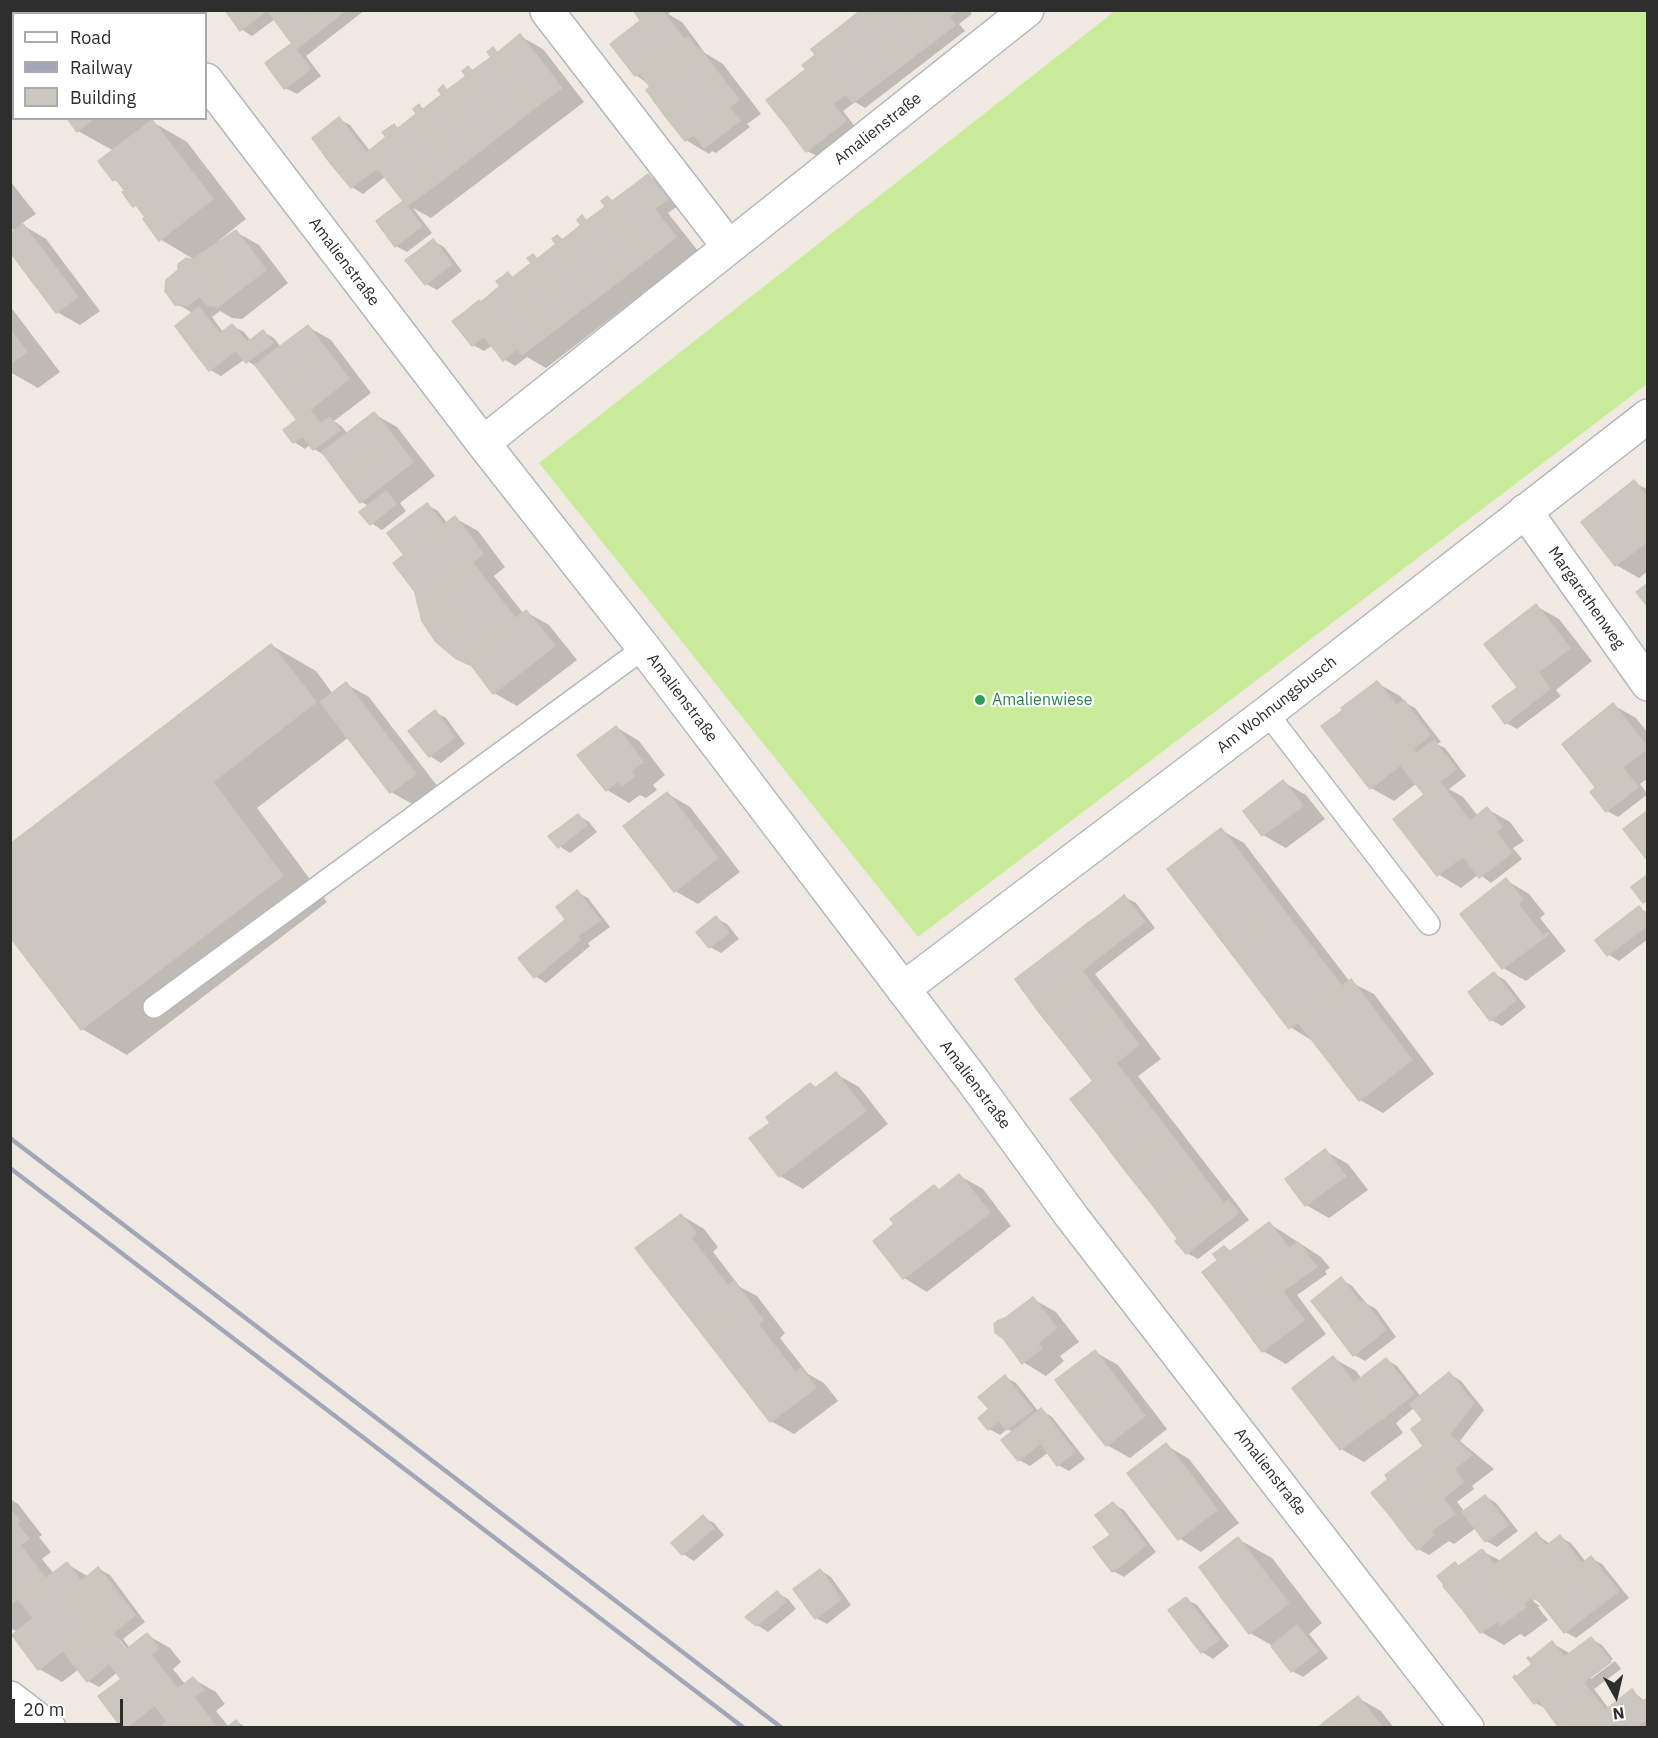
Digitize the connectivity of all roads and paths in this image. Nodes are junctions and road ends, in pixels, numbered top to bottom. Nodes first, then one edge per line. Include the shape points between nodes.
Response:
1 (1027, 10) edge
2 (548, 11) edge
3 (207, 81) edge
4 (729, 248) junction
5 (1647, 416) edge
6 (483, 443) junction
7 (1525, 511) junction
8 (644, 648) junction
9 (1647, 684) edge
10 (1267, 713) junction
11 (1429, 924) dead end
12 (903, 989) junction
13 (154, 1007) dead end
14 (10, 1698) edge
15 (49, 1728) edge
16 (1467, 1728) edge

1 - 4 street, Amalienstraße
2 - 4 street
3 - 6 street, Amalienstraße
4 - 6 street, Amalienstraße
5 - 7 street, Am Wohnungsbusch
6 - 8 street, Amalienstraße
7 - 9 street, Margarethenweg
7 - 10 street, Am Wohnungsbusch
8 - 12 street, Amalienstraße
8 - 13 lane
10 - 11 lane
10 - 12 street, Am Wohnungsbusch
12 - 16 street, Amalienstraße via 1080,1226
14 - 15 street

